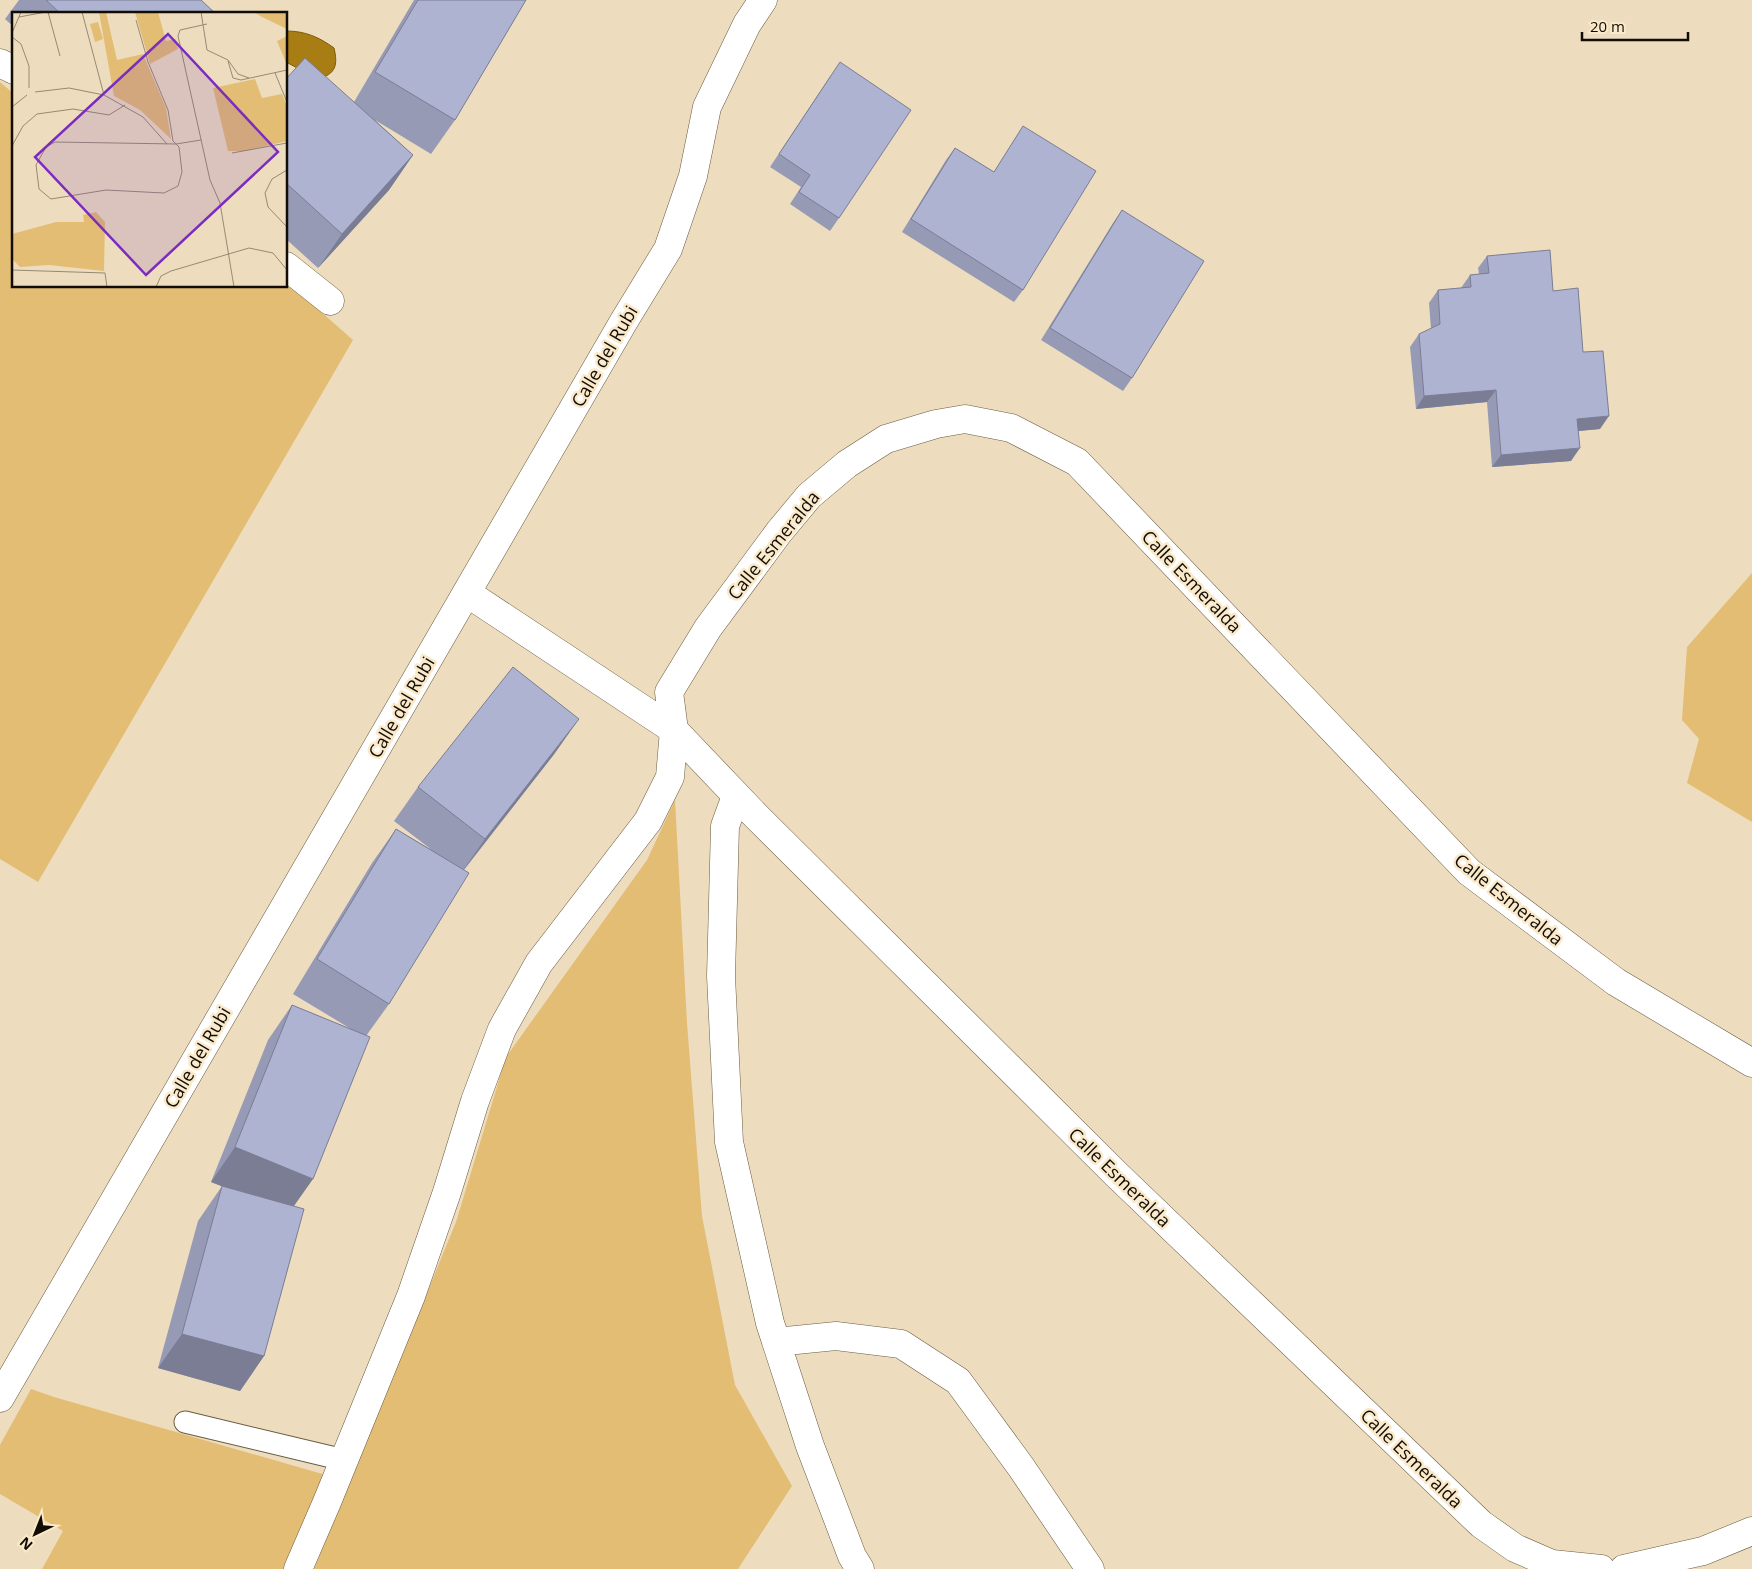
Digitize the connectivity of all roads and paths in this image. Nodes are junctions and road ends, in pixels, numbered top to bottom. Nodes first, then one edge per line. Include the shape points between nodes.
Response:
1 (763, 0) edge
2 (0, 63) edge
3 (12, 69) edge
4 (288, 268) edge
5 (330, 301) dead end
6 (466, 593) junction
7 (674, 730) junction
8 (736, 796) junction
9 (1752, 1063) edge
10 (776, 1342) junction
11 (0, 1398) edge
12 (184, 1422) dead end
13 (344, 1460) junction
14 (1752, 1531) edge
15 (849, 1565) edge
16 (298, 1569) edge
17 (1090, 1569) edge
18 (1602, 1569) edge
19 (1624, 1569) edge

1 - 6 street, Calle del Rubi via 747,24 707,107 693,176 668,249
2 - 3 street
4 - 5 street
6 - 7 street, Calle Esmeralda
6 - 11 street, Calle del Rubi
7 - 8 street, Calle Esmeralda
7 - 9 street, Calle Esmeralda via 670,692 708,628 809,496 847,464 886,439 965,419 1011,428 1077,462 1469,872 1616,982
7 - 13 street via 670,777 648,821 539,963 502,1029 411,1296
8 - 10 street via 725,826 721,976 729,1142
8 - 18 street, Calle Esmeralda via 1116,1174 1481,1524 1515,1548 1552,1564
10 - 15 street
10 - 17 street via 836,1336 901,1344 958,1381 1022,1467
12 - 13 lane
13 - 16 street
14 - 19 street via 1703,1551

